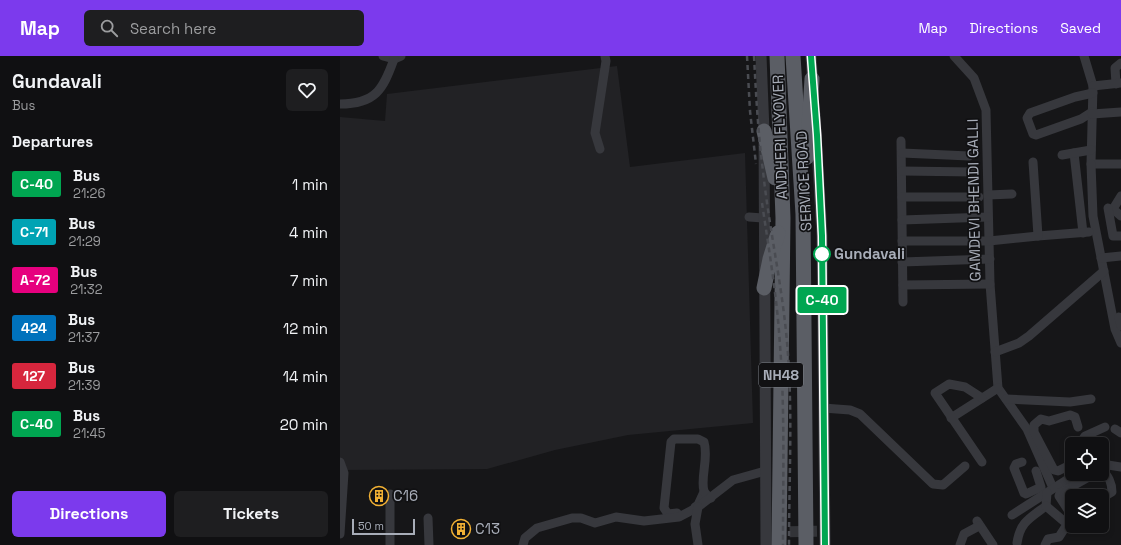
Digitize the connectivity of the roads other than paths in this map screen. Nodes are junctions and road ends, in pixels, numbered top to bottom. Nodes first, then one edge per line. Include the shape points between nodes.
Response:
1 (383, 56) edge
2 (605, 56) edge
3 (761, 56) edge
4 (777, 56) edge
5 (793, 56) edge
6 (811, 56) edge
7 (954, 56) edge
8 (1084, 56) edge
9 (397, 57) edge
10 (1121, 62) edge
11 (812, 79) junction
12 (1119, 85) edge
13 (1093, 89) junction
14 (340, 104) edge
15 (1121, 112) edge
16 (1092, 113) junction
17 (764, 131) junction
18 (902, 141) dead end
19 (600, 149) dead end
20 (1091, 150) junction
21 (902, 153) junction
22 (1074, 153) junction
23 (1062, 155) dead end
24 (969, 156) dead end
25 (1033, 162) dead end
26 (1091, 164) junction
27 (1121, 164) edge
28 (902, 171) junction
29 (974, 172) dead end
30 (1093, 193) junction
31 (1012, 194) dead end
32 (1078, 195) junction
33 (984, 196) junction
34 (1121, 196) edge
35 (902, 197) junction
36 (1108, 208) dead end
37 (803, 214) junction
38 (1094, 216) junction
39 (1121, 216) edge
40 (988, 217) junction
41 (749, 218) dead end
42 (763, 218) junction
43 (783, 218) junction
44 (1080, 219) junction
45 (902, 220) junction
46 (1083, 233) junction
47 (1096, 233) junction
48 (1038, 236) junction
49 (1121, 236) edge
50 (902, 241) junction
51 (989, 241) junction
52 (1121, 256) edge
53 (1101, 258) junction
54 (990, 259) junction
55 (902, 262) junction
56 (1104, 271) junction
57 (990, 284) junction
58 (903, 285) junction
59 (764, 288) junction
60 (903, 302) dead end
61 (1118, 319) edge
62 (1121, 344) edge
63 (995, 352) junction
64 (998, 388) junction
65 (982, 398) junction
66 (1006, 399) junction
67 (1091, 399) dead end
68 (823, 408) junction
69 (951, 418) junction
70 (1078, 427) dead end
71 (1105, 427) dead end
72 (1084, 437) edge
73 (340, 462) edge
74 (982, 462) dead end
75 (1022, 462) dead end
76 (1109, 464) edge
77 (965, 466) dead end
78 (1120, 466) edge
79 (1065, 468) edge
80 (1040, 471) junction
81 (765, 472) junction
82 (1109, 472) edge
83 (1065, 481) edge
84 (1081, 481) edge
85 (1108, 481) edge
86 (1067, 489) edge
87 (1050, 490) junction
88 (1065, 490) edge
89 (1029, 492) junction
90 (390, 494) dead end
91 (1109, 494) edge
92 (707, 495) junction
93 (1034, 501) junction
94 (1065, 505) edge
95 (1046, 506) junction
96 (698, 507) junction
97 (428, 518) dead end
98 (1023, 524) junction
99 (340, 534) edge
100 (1017, 543) dead end
101 (390, 545) edge
102 (429, 545) edge
103 (523, 545) edge
104 (698, 545) edge
105 (766, 545) edge
106 (779, 545) edge
107 (806, 545) edge
108 (825, 545) edge
109 (960, 545) edge
110 (993, 545) edge
111 (1045, 545) edge

1 - 9 street
2 - 19 street via 601,103 595,133
3 - 17 street
4 - 43 highway, ANDHERI FLYOVER / NH48
5 - 37 highway, ANDHERI FLYOVER / NH48
6 - 11 street, SERVICE ROAD
7 - 33 street, GAMDEVI BHENDI GALLI via 974,78 986,110
8 - 13 street
9 - 14 street via 383,85 372,98 360,103
10 - 12 street via 1115,68
11 - 37 highway
11 - 68 street, SERVICE ROAD via 822,236
12 - 13 street
13 - 16 street
13 - 16 street via 1030,113 1027,118 1033,134 1036,135
15 - 16 street
16 - 20 street
17 - 42 street
17 - 43 highway
18 - 21 street
20 - 22 street
20 - 26 street
21 - 24 street
21 - 28 street
22 - 23 street
22 - 32 street
25 - 48 street
26 - 27 street
26 - 30 street
28 - 29 street
28 - 35 street
30 - 32 street
30 - 38 street
31 - 33 street
32 - 44 street
33 - 35 street
33 - 40 street, GAMDEVI BHENDI GALLI
34 - 39 street via 1113,211
35 - 45 street
36 - 49 street via 1113,236
37 - 107 highway, NH48
38 - 44 street
38 - 47 street
40 - 45 street
40 - 51 street, GAMDEVI BHENDI GALLI
41 - 42 street
42 - 59 street
43 - 59 highway
43 - 106 highway, NH48
44 - 46 street
45 - 50 street
46 - 47 street
46 - 48 street
47 - 53 street
48 - 51 street
50 - 51 street
50 - 55 street
51 - 54 street, GAMDEVI BHENDI GALLI
52 - 53 street
53 - 56 street
54 - 55 street
54 - 57 street, GAMDEVI BHENDI GALLI
55 - 58 street
56 - 61 street
56 - 63 street via 1029,336 1019,343
57 - 58 street
57 - 63 street, GAMDEVI BHENDI GALLI
58 - 60 street
59 - 81 street
61 - 62 street
63 - 64 street, GAMDEVI BHENDI GALLI
64 - 65 street
64 - 66 street
65 - 69 street
65 - 69 street via 965,387 949,384 944,386 935,394
66 - 67 street via 1070,402
66 - 80 street via 1027,429
68 - 77 street via 850,410 863,416 934,484 943,485
68 - 108 street, SERVICE ROAD
69 - 74 street
70 - 79 street via 1075,417 1070,415 1049,421 1041,420 1034,425 1034,432 1054,470
71 - 72 street
73 - 99 street via 344,473
75 - 89 street via 1016,464 1015,472 1024,493
76 - 78 street
78 - 82 street
80 - 87 street
80 - 89 street via 1041,487
81 - 92 street via 733,480
81 - 105 street
83 - 87 street
84 - 86 street
85 - 91 street via 1112,492
87 - 93 street
87 - 95 street
88 - 94 street via 1059,496
89 - 93 street
90 - 101 street
92 - 92 street via 704,442 698,439 674,439 671,442 664,511 668,514 687,512 698,506
92 - 96 street
93 - 98 street via 1014,514
95 - 98 street
95 - 111 street via 1066,523 1066,526 1059,537 1048,539
96 - 103 street via 679,517 644,521 616,517 590,523 581,518 572,518 537,528 524,538
96 - 104 street via 695,524
97 - 102 street
98 - 100 street via 1019,530
109 - 110 street via 964,534 978,524

